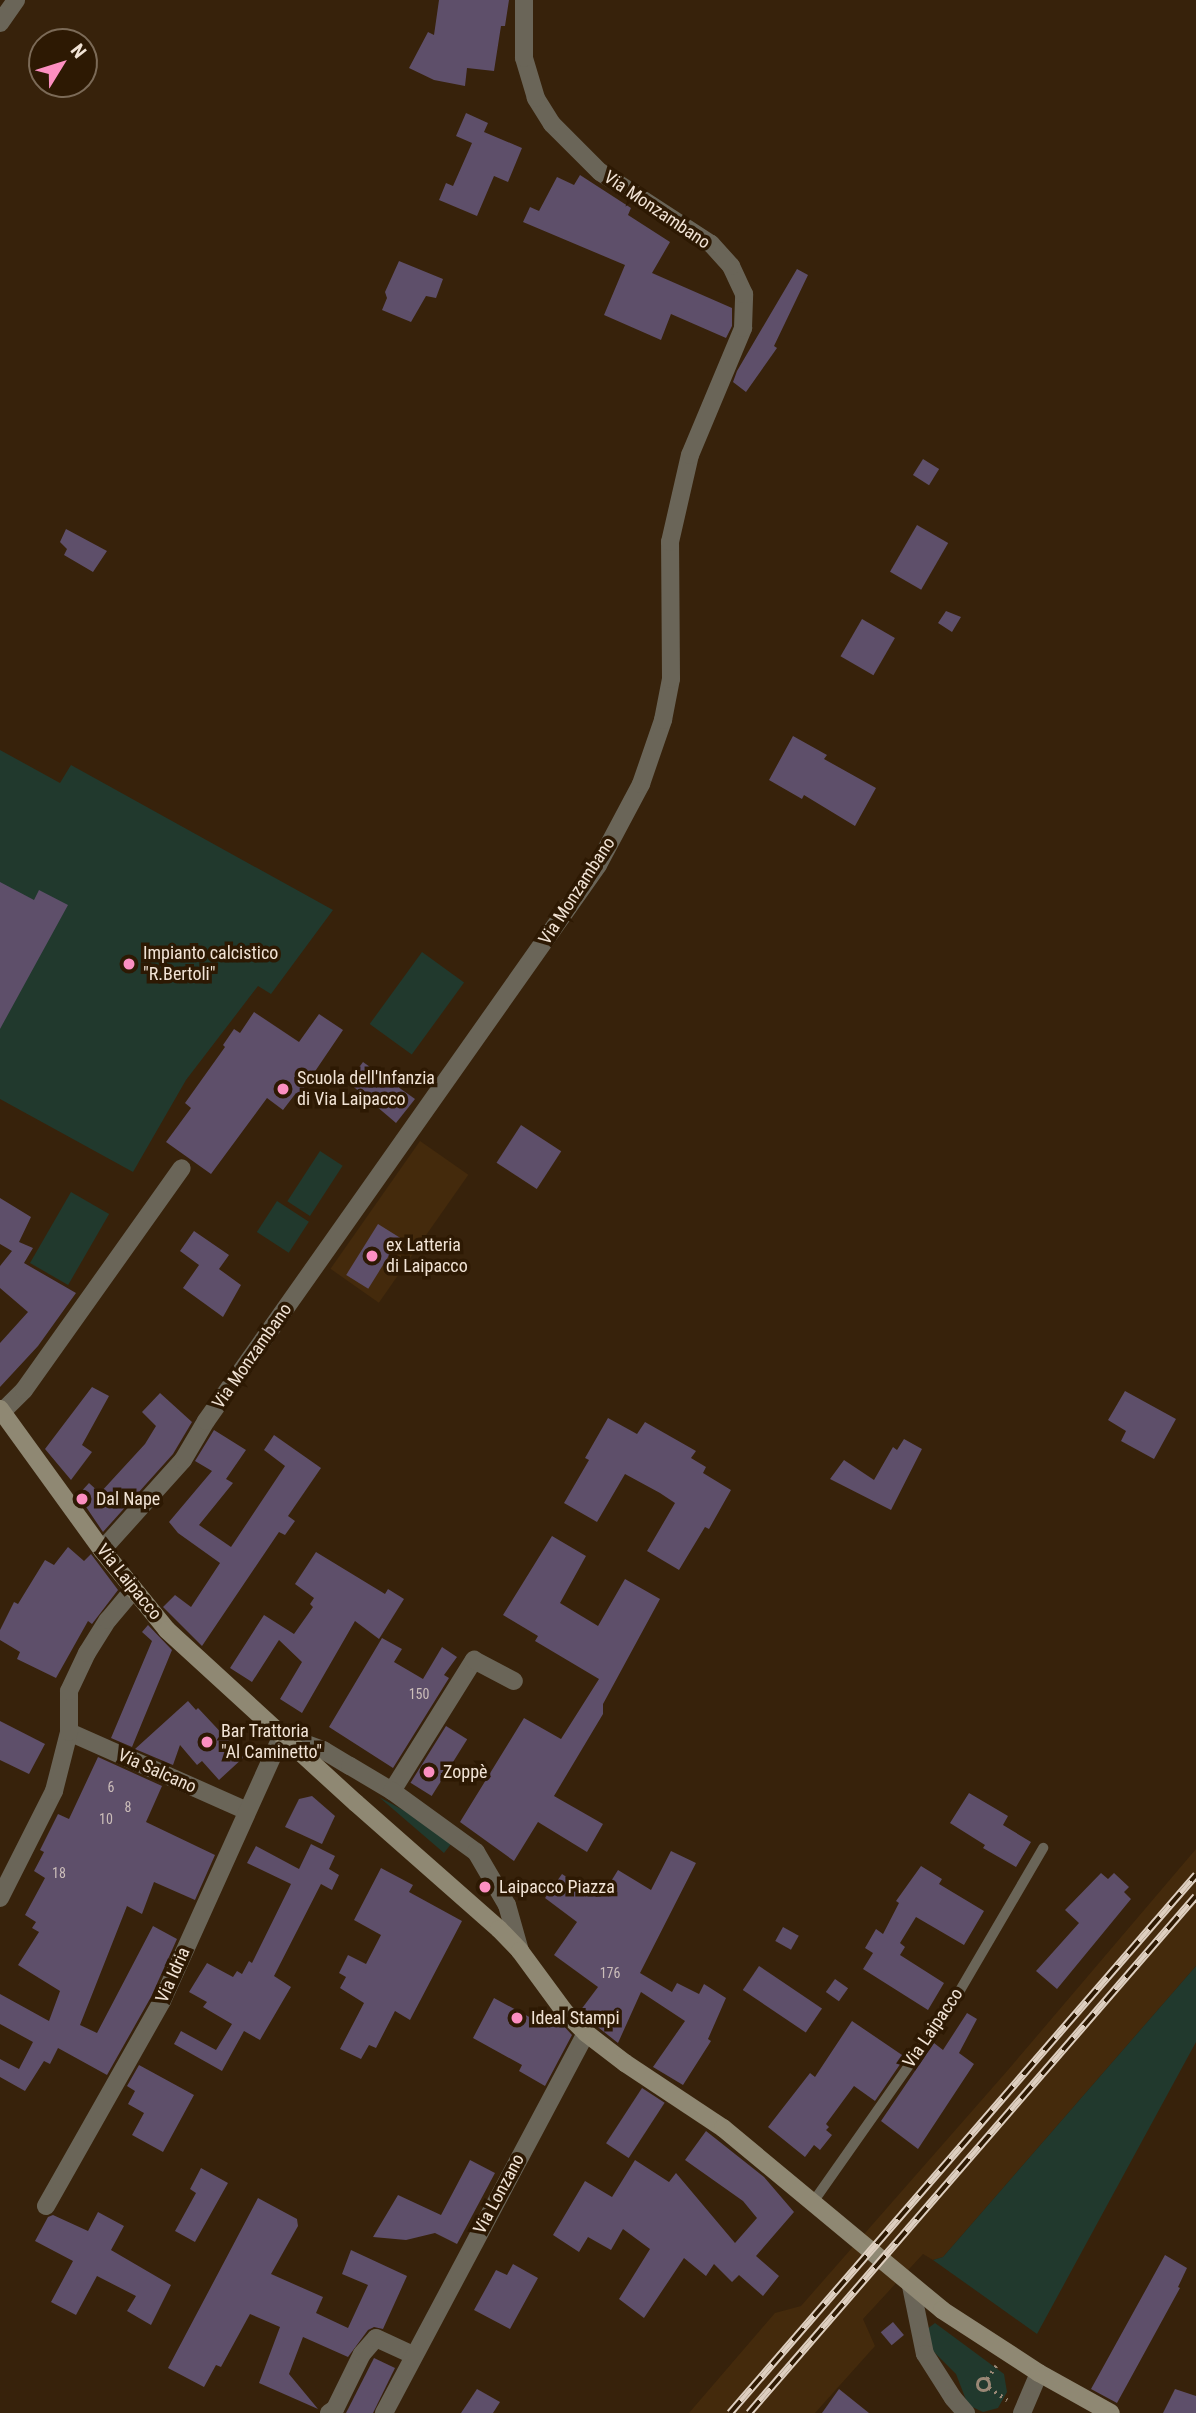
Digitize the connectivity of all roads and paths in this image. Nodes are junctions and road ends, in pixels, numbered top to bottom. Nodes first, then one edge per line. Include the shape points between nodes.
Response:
1 (16, 0) edge
2 (524, 0) edge
3 (0, 23) edge
4 (182, 1168) dead end
5 (1, 1411) edge
6 (102, 1550) junction
7 (134, 1590) junction
8 (514, 1681) dead end
9 (69, 1732) junction
10 (282, 1735) junction
11 (392, 1791) junction
12 (245, 1810) junction
13 (1044, 1848) dead end
14 (0, 1898) edge
15 (520, 1951) junction
16 (586, 2033) junction
17 (813, 2202) junction
18 (46, 2206) dead end
19 (907, 2283) junction
20 (413, 2355) junction
21 (996, 2366) dead end
22 (1039, 2373) junction
23 (987, 2379) junction
24 (989, 2388) junction
25 (1004, 2399) dead end
26 (329, 2413) edge
27 (384, 2413) edge
28 (966, 2413) edge
29 (1022, 2413) edge
30 (1111, 2413) edge

1 - 3 street
2 - 6 street, Via Monzambano via 524,58 536,98 552,124 600,172 711,244 731,266 744,294 743,328 690,455 670,542 671,679 663,720 641,784 598,865 205,1421 183,1460
4 - 5 street via 24,1390
5 - 6 street, Via Laipacco
6 - 7 street, Via Laipacco
7 - 9 street via 108,1620 69,1691
7 - 10 street, Via Laipacco via 167,1630
8 - 11 street via 474,1660
9 - 12 street, Via Salcano
9 - 14 street via 54,1791
10 - 11 street, Via Laipacco via 323,1750
10 - 12 street, Via Idria
10 - 15 street, Via Laipacco
11 - 15 street, Via Laipacco via 476,1852 507,1905
12 - 18 street, Via Idria via 162,2001
13 - 17 lane, Via Laipacco via 952,2004
15 - 16 street, Via Laipacco
16 - 17 street, Via Laipacco via 723,2128
16 - 20 street, Via Lonzano
17 - 19 street, Via Laipacco
19 - 22 street, Via Laipacco via 974,2333
19 - 28 street via 925,2354
20 - 26 street via 376,2338
20 - 27 street, Via Lonzano
21 - 23 path
22 - 29 street
22 - 30 street, Via Laipacco
23 - 24 path
23 - 24 path via 978,2385 982,2390
24 - 25 path

